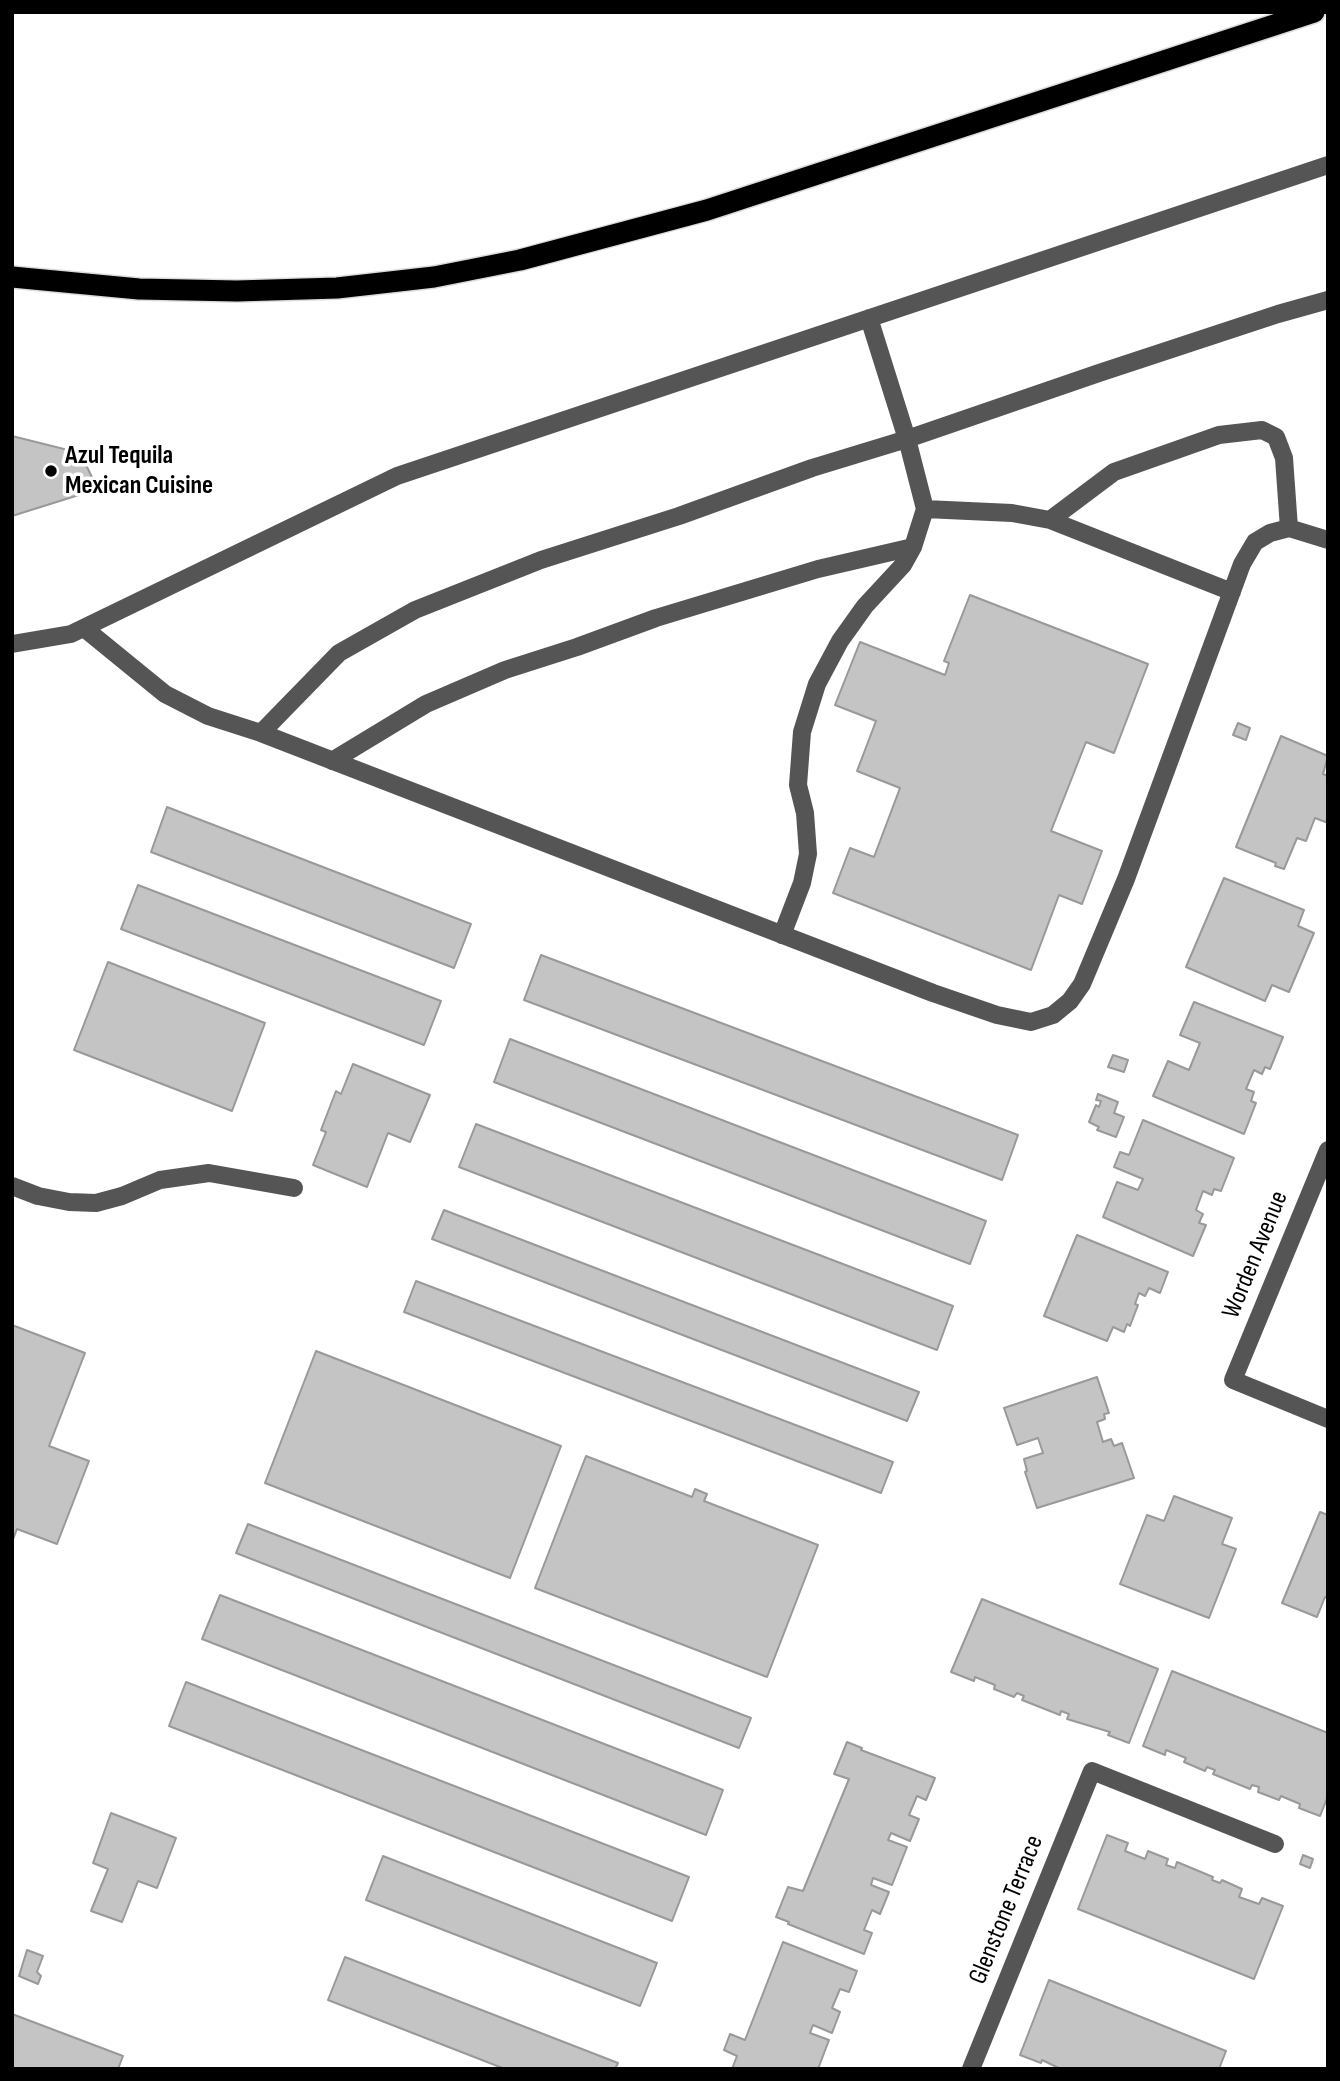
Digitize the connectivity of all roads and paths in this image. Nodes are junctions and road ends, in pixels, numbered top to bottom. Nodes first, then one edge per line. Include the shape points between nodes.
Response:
1 (1314, 12) edge
2 (1328, 165) edge
3 (12, 277) edge
4 (1328, 300) edge
5 (869, 318) junction
6 (907, 439) junction
7 (925, 509) junction
8 (1050, 520) junction
9 (1289, 528) junction
10 (1328, 540) edge
11 (913, 547) junction
12 (1231, 592) junction
13 (84, 628) junction
14 (12, 644) edge
15 (261, 733) junction
16 (332, 761) junction
17 (782, 935) junction
18 (1328, 1150) edge
19 (12, 1186) edge
20 (294, 1188) dead end
21 (1328, 1419) edge
22 (1275, 1844) dead end
23 (971, 2069) edge

1 - 3 highway via 707,210 434,278 337,288 237,291 139,289
2 - 5 street
4 - 6 street
5 - 6 street
5 - 13 street via 397,476
6 - 7 street
6 - 15 street via 541,560 415,610 339,653
7 - 8 street via 1012,513
7 - 11 street
8 - 9 street via 1114,472 1219,435 1262,430 1276,437 1284,458
8 - 12 street
9 - 10 street
9 - 12 street via 1255,542
11 - 16 street via 806,572 505,670 426,704
11 - 17 street via 840,641 817,684 802,732 798,785 808,854
12 - 17 street via 1088,971 1070,1001 1053,1015 1031,1022 997,1015
13 - 14 street
13 - 15 street via 164,694 208,716
15 - 16 street
16 - 17 street
18 - 21 street, Worden Avenue via 1234,1380
19 - 20 street via 38,1196 96,1203 160,1180 209,1173
22 - 23 street, Glenstone Terrace via 1092,1770

